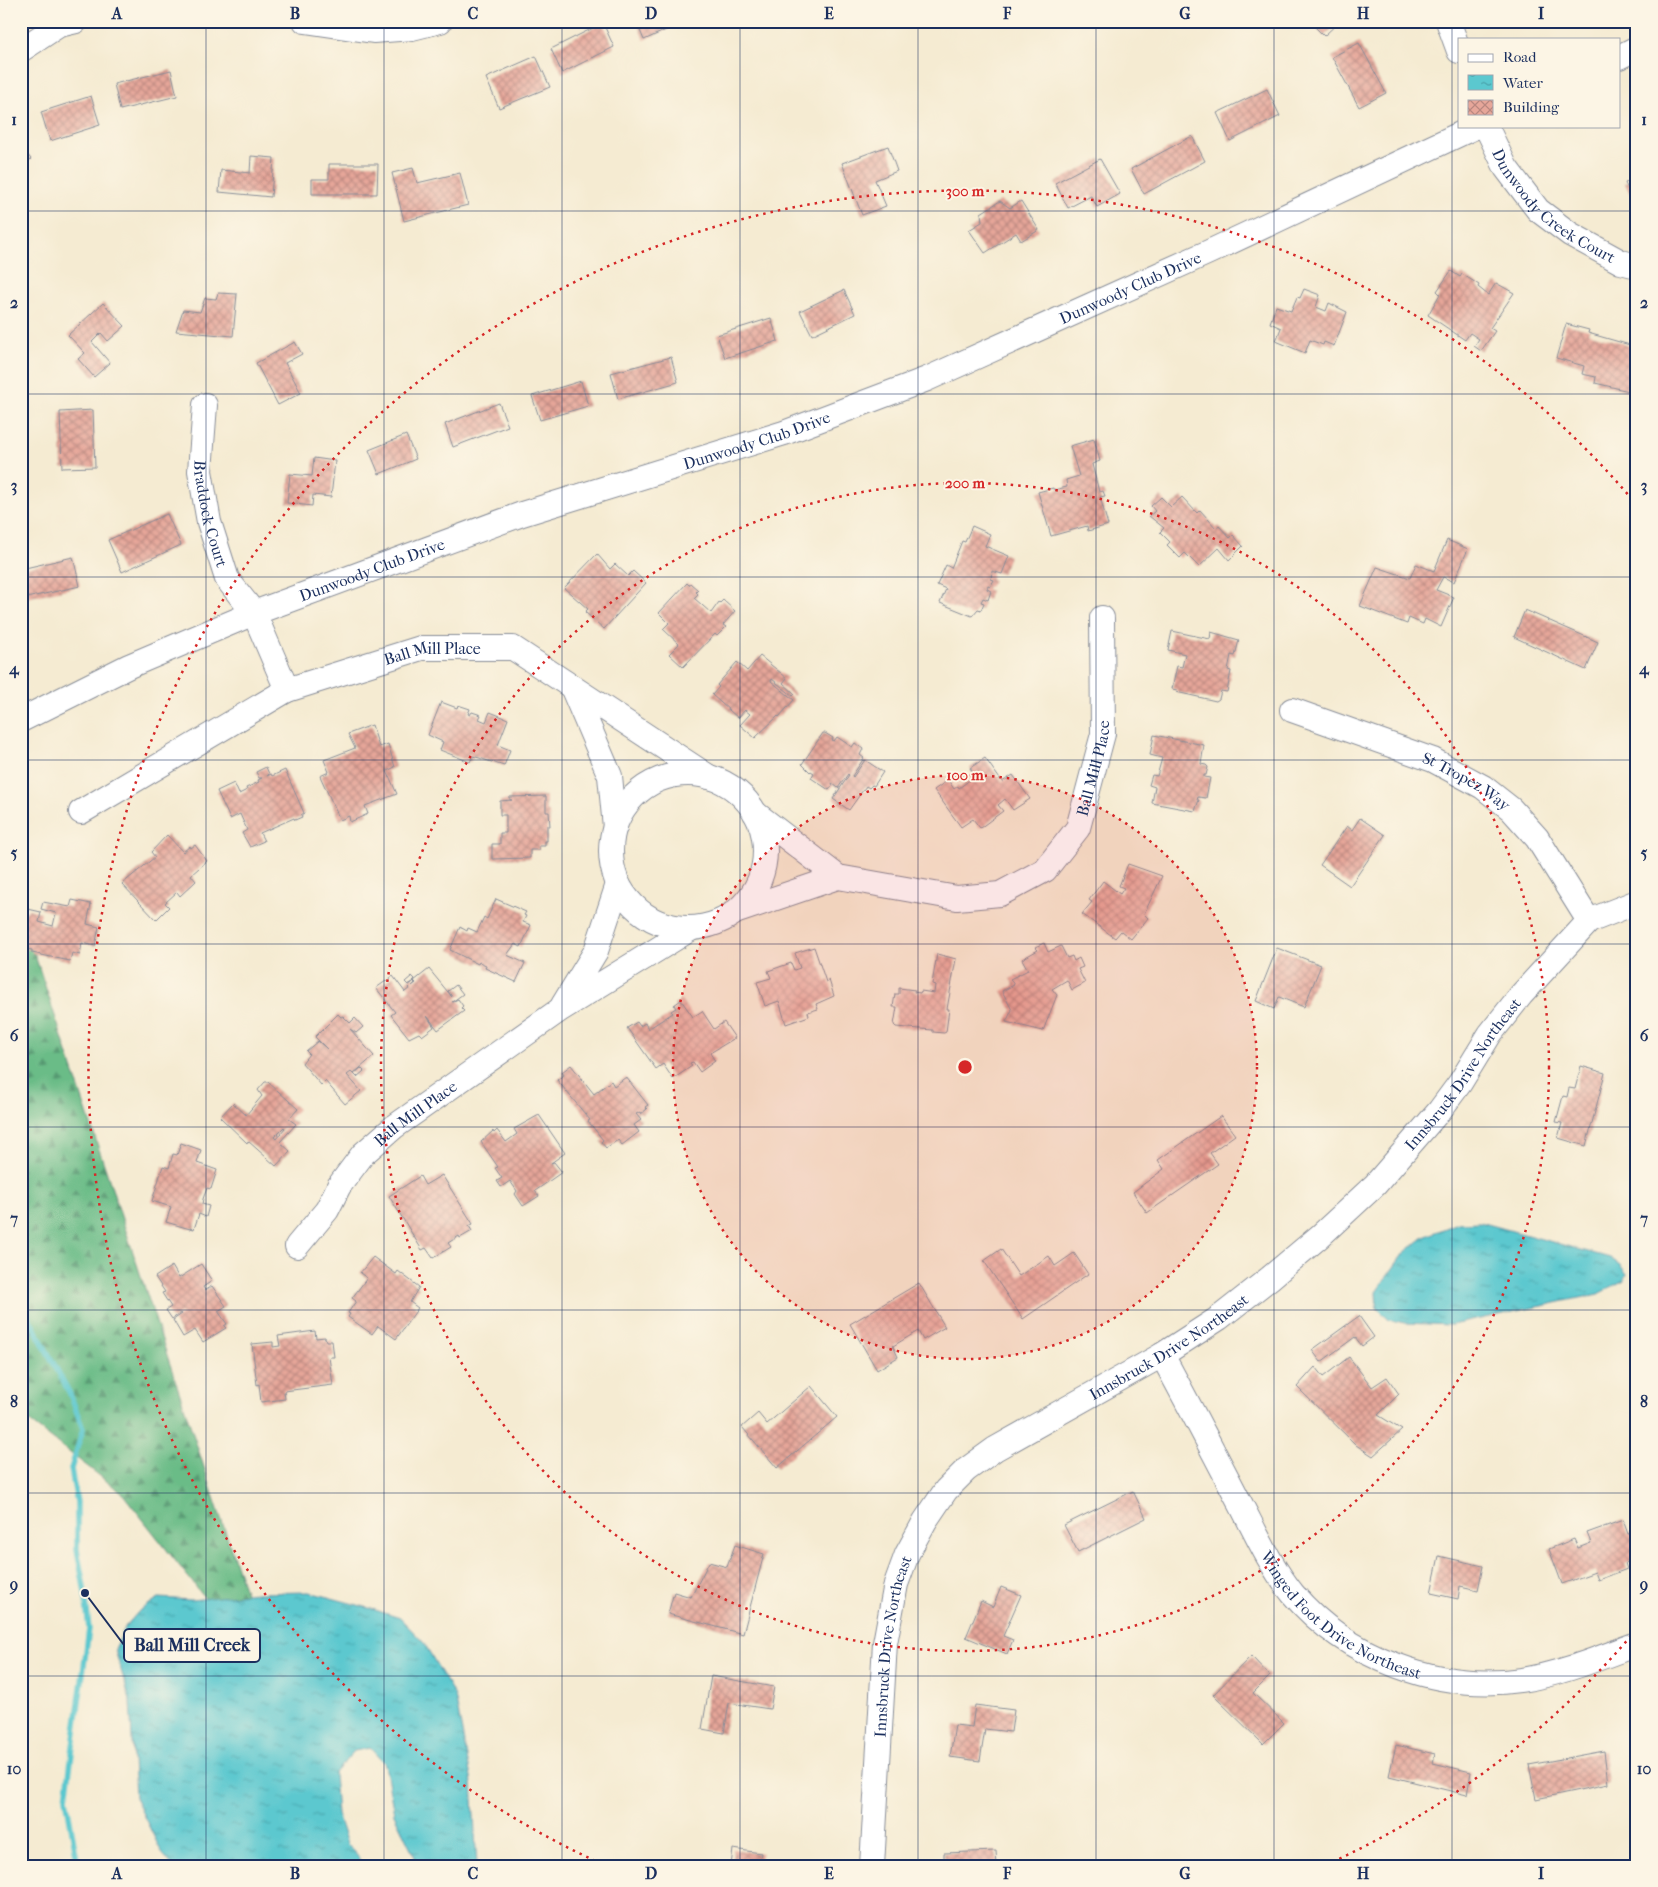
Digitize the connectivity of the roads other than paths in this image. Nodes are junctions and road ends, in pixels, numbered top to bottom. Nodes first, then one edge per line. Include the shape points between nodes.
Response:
1 (305, 21) edge
2 (440, 21) edge
3 (1448, 21) edge
4 (64, 23) edge
5 (1458, 48) edge
6 (1637, 48) edge
7 (21, 50) edge
8 (1620, 56) edge
9 (1472, 128) edge
10 (1487, 128) edge
11 (1637, 266) edge
12 (205, 405) dead end
13 (254, 613) junction
14 (1102, 618) dead end
15 (572, 687) junction
16 (287, 690) junction
17 (1292, 710) dead end
18 (21, 720) edge
19 (710, 777) junction
20 (81, 812) dead end
21 (755, 813) junction
22 (615, 827) junction
23 (838, 877) junction
24 (618, 884) junction
25 (1637, 902) edge
26 (738, 911) junction
27 (1588, 921) junction
28 (692, 928) junction
29 (561, 1009) junction
30 (297, 1246) dead end
31 (1162, 1355) junction
32 (1637, 1644) edge
33 (872, 1866) edge

1 - 2 street via 373,31 412,28
3 - 5 street
4 - 7 street
6 - 8 street
9 - 13 street, Dunwoody Club Drive via 1210,252 927,379 784,433 522,514
10 - 11 street, Dunwoody Creek Court via 1506,168 1538,210 1570,234 1621,262
12 - 13 street, Braddock Court via 200,471 209,522 227,579
13 - 16 street
13 - 18 street, Dunwoody Club Drive via 128,666
14 - 23 street, Ball Mill Place via 1103,734 1078,828 1045,870 1000,894 957,898
15 - 16 street, Ball Mill Place via 513,648 421,648
15 - 19 street, Ball Mill Place
15 - 22 street via 610,776
16 - 20 street, Ball Mill Place
17 - 27 street, St Tropez Way via 1433,760 1484,787 1511,809 1537,838
19 - 21 street via 736,791
19 - 22 street via 680,775 652,783 629,801
21 - 23 street, Ball Mill Place
21 - 26 street via 764,841 763,864 756,886
22 - 24 street via 611,856
23 - 26 street, Ball Mill Place
24 - 28 street via 630,902 646,916 660,923
24 - 29 street, Ball Mill Place via 596,951
25 - 27 street, Innsbruck Drive Northeast
26 - 28 street via 722,920
27 - 31 street, Innsbruck Drive Northeast via 1521,995 1490,1034 1440,1110 1375,1185 1270,1278 1219,1318
28 - 29 street, Ball Mill Place
29 - 30 street, Ball Mill Place via 394,1127 364,1154 339,1186 327,1210
31 - 32 street, Winged Foot Drive Northeast via 1266,1554 1293,1594 1352,1644 1388,1662 1426,1675 1488,1682 1550,1674
31 - 33 street, Innsbruck Drive Northeast via 995,1449 966,1470 946,1490 925,1521 907,1554 896,1584 885,1644

